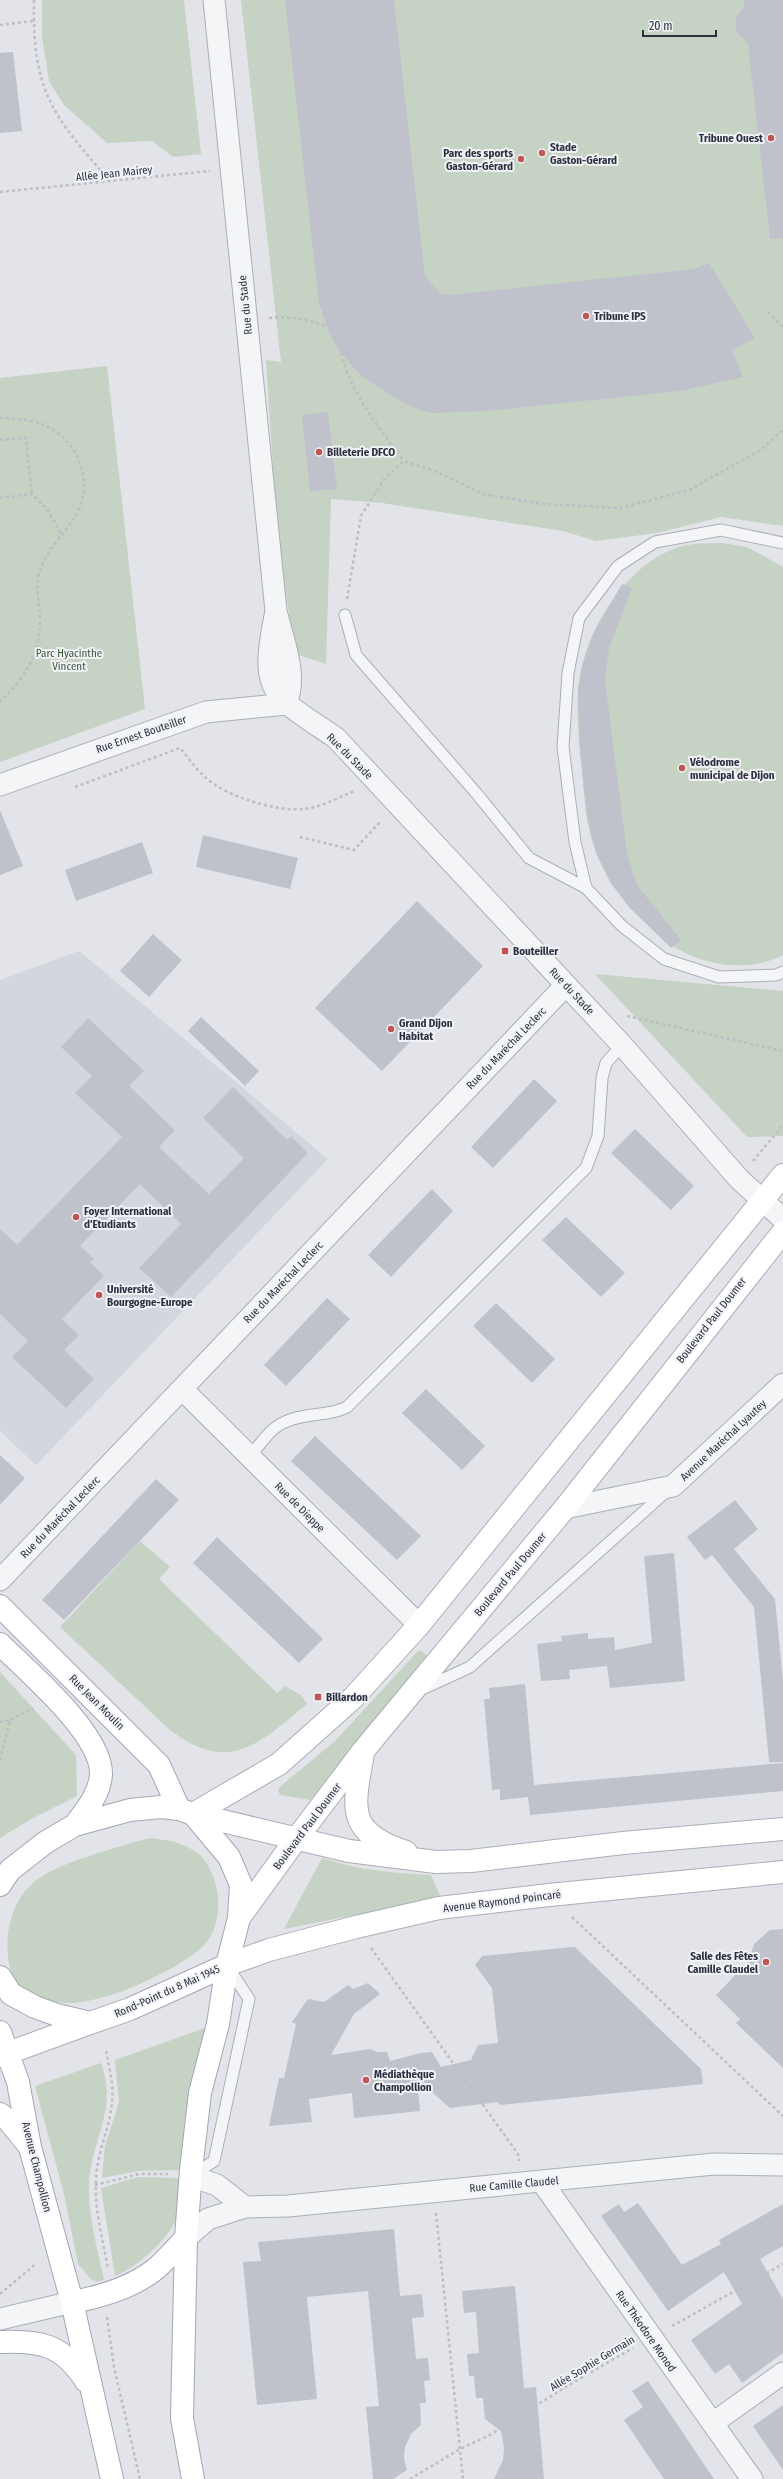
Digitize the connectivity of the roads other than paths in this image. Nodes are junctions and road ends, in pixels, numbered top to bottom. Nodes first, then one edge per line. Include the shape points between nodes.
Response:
1 (214, 0) edge
2 (783, 543) edge
3 (345, 615) road end
4 (286, 704) junction
5 (0, 785) edge
6 (586, 888) junction
7 (783, 972) edge
8 (566, 985) junction
9 (622, 1045) junction
10 (783, 1175) edge
11 (762, 1202) junction
12 (783, 1219) edge
13 (783, 1232) edge
14 (783, 1384) edge
15 (182, 1389) junction
16 (250, 1456) junction
17 (673, 1486) junction
18 (564, 1508) junction
19 (0, 1580) edge
20 (0, 1606) edge
21 (419, 1625) junction
22 (0, 1644) edge
23 (407, 1696) junction
24 (363, 1751) junction
25 (186, 1812) junction
26 (75, 1825) junction
27 (783, 1829) edge
28 (297, 1838) junction
29 (436, 1862) junction
30 (783, 1872) edge
31 (3, 1879) edge
32 (240, 1918) junction
33 (227, 1964) junction
34 (0, 1977) edge
35 (90, 2023) junction
36 (0, 2032) edge
37 (4, 2054) edge
38 (0, 2114) edge
39 (30, 2147) junction
40 (783, 2164) edge
41 (191, 2176) junction
42 (532, 2183) junction
43 (245, 2207) junction
44 (186, 2238) junction
45 (72, 2302) junction
46 (0, 2319) edge
47 (0, 2342) edge
48 (783, 2373) edge
49 (90, 2387) junction
50 (713, 2423) junction
51 (112, 2479) edge
52 (193, 2479) edge
53 (752, 2479) edge

1 - 4 street, Rue du Stade via 276,611 268,670 275,692
2 - 6 lane via 721,530 655,542 618,566 579,618 568,673 563,747 575,842
3 - 6 lane via 356,655 529,858
4 - 5 street, Rue Ernest Bouteiller via 206,712
4 - 8 street, Rue du Stade via 336,738
6 - 7 lane via 622,926 664,959 719,977 776,975
8 - 9 street, Rue du Stade
8 - 15 street, Rue du Maréchal Leclerc
9 - 11 street, Rue du Stade
9 - 16 lane via 606,1063 602,1078 598,1136 586,1168 347,1407 335,1413 300,1417 284,1422 274,1429
10 - 11 main road
11 - 12 street, Rue du Stade
11 - 21 main road
13 - 18 main road, Boulevard Paul Doumer
14 - 17 street, Avenue Maréchal Lyautey
15 - 16 street, Rue de Dieppe
15 - 19 street, Rue du Maréchal Leclerc
16 - 21 street, Rue de Dieppe
17 - 18 street, Avenue Maréchal Lyautey
17 - 23 lane via 470,1667
18 - 23 main road, Boulevard Paul Doumer
20 - 25 main road, Rue Jean Moulin via 159,1765
21 - 25 main road via 353,1698 279,1764
22 - 26 main road via 84,1731 96,1750 100,1764 98,1790
23 - 24 main road, Boulevard Paul Doumer
24 - 28 main road, Boulevard Paul Doumer
24 - 29 main road via 356,1813 360,1823 379,1841
25 - 26 main road via 161,1807 130,1810
25 - 28 main road
25 - 32 main road, Rond-Point du 8 Mai 1945 via 230,1857 241,1885
26 - 31 main road via 46,1842
27 - 29 main road via 623,1843 471,1861
28 - 29 main road via 349,1851
28 - 32 main road, Boulevard Paul Doumer
30 - 33 main road, Avenue Raymond Poincaré via 439,1908 356,1927
32 - 33 main road, Rond-Point du 8 Mai 1945
33 - 35 main road, Rond-Point du 8 Mai 1945 via 138,2006
33 - 41 main road via 218,2024 200,2093
34 - 35 main road via 11,1994 35,2007
35 - 37 main road, Rond-Point du 8 Mai 1945
36 - 37 main road, Avenue Champollion
37 - 39 main road, Avenue Champollion via 18,2082
38 - 39 main road
39 - 45 main road, Avenue Champollion
40 - 42 street, Rue Camille Claudel via 714,2164
41 - 43 street via 217,2185
41 - 44 main road
42 - 43 street, Rue Camille Claudel via 288,2206
42 - 50 street, Rue Théodore Monod
43 - 44 street, Rue Camille Claudel via 208,2219
44 - 45 main road via 154,2271 138,2280 112,2292
44 - 52 main road via 182,2418
45 - 46 street
45 - 49 main road, Avenue Champollion
47 - 49 main road via 21,2341 42,2345 64,2354 77,2367
48 - 50 street
49 - 51 main road, Avenue Champollion
50 - 53 street, Rue Théodore Monod

